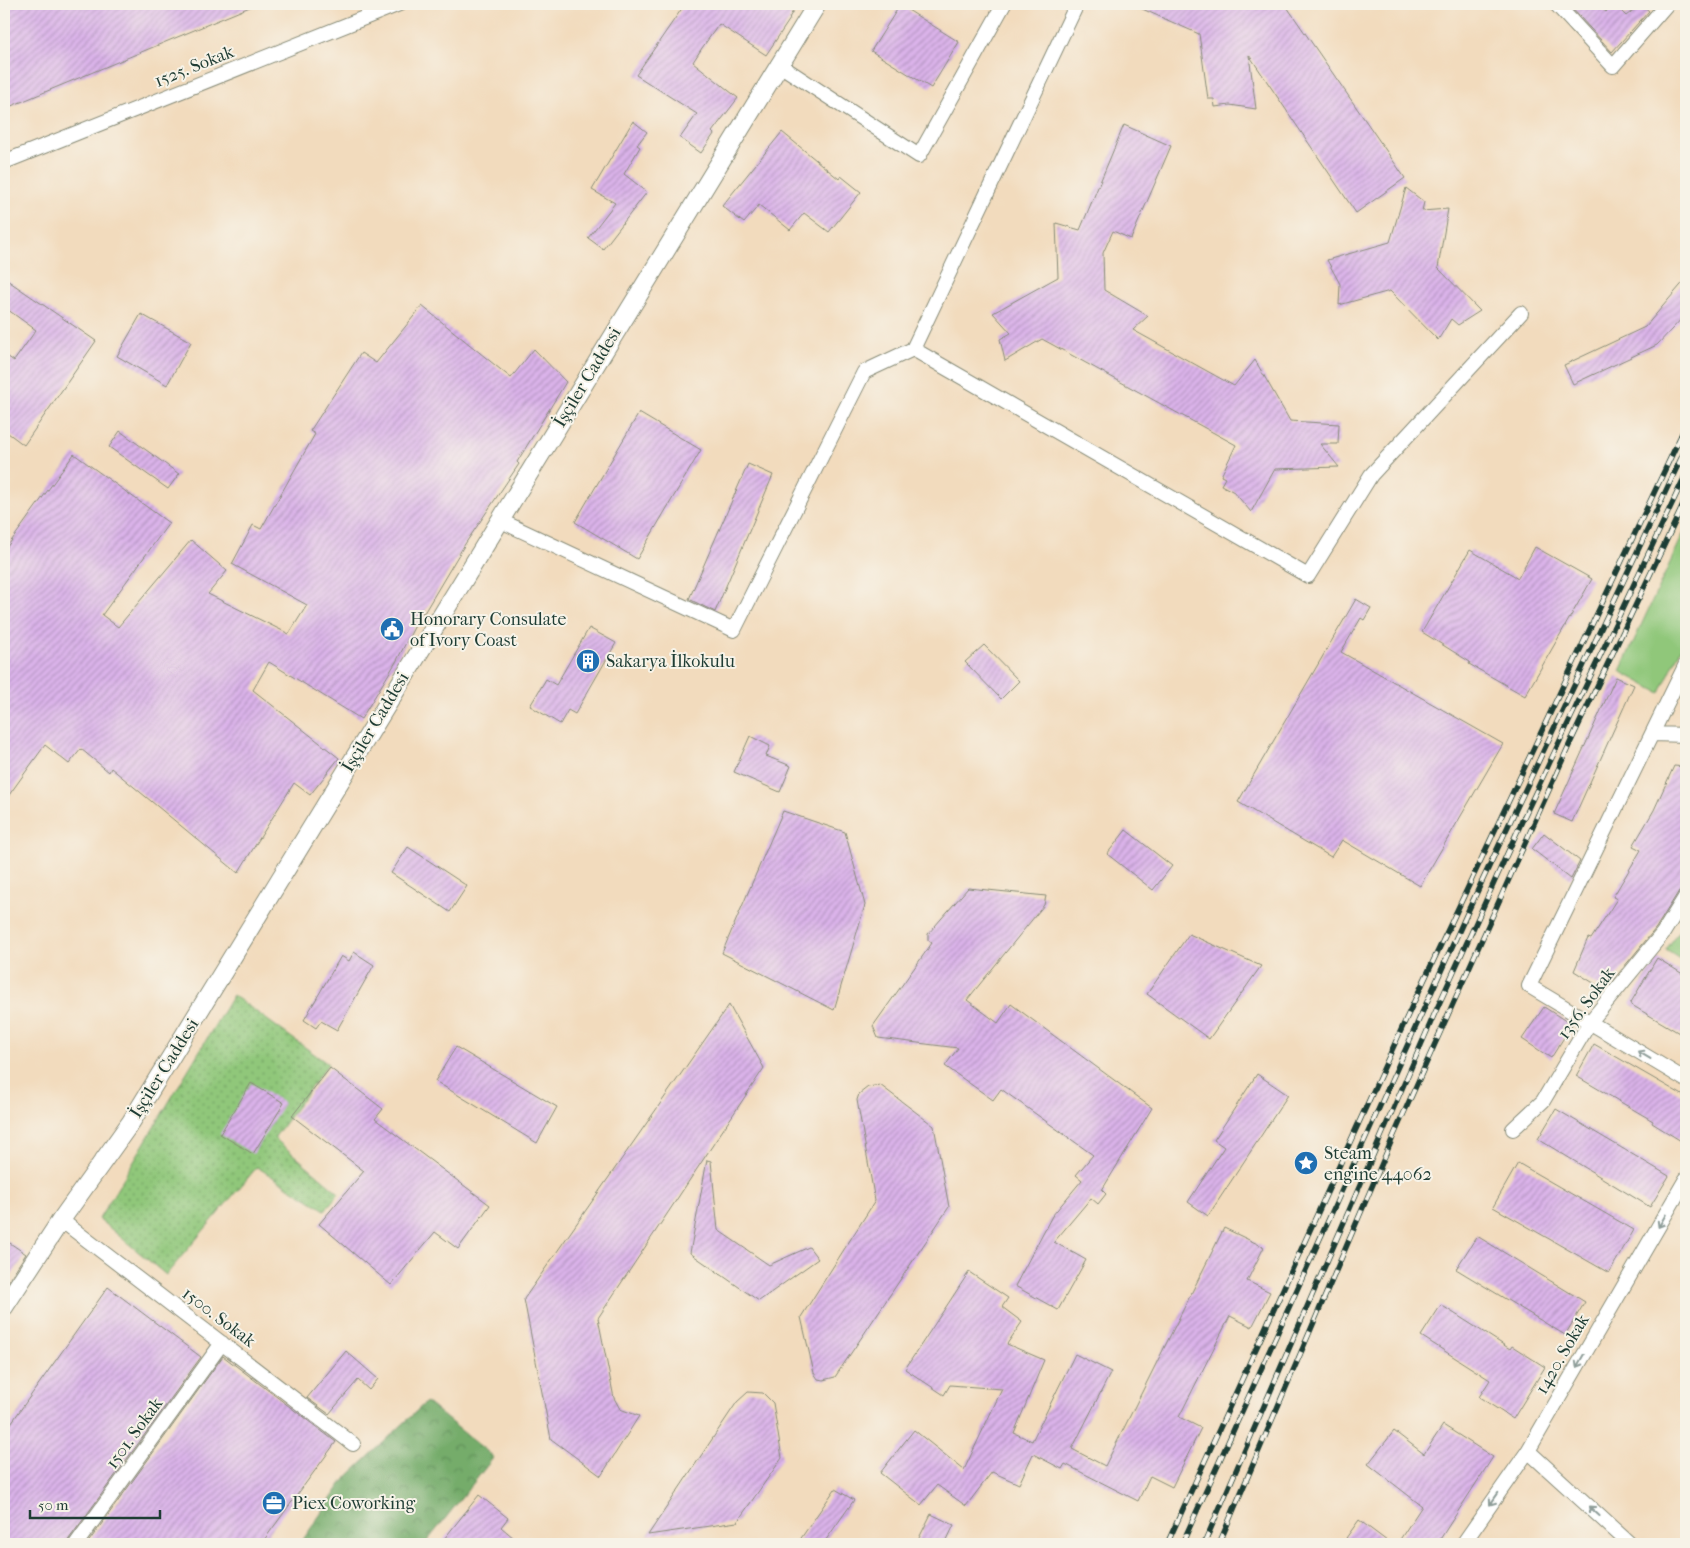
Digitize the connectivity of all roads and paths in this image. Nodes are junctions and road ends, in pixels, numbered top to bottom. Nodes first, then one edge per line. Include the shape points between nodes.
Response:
1 (399, 4) edge
2 (817, 4) edge
3 (1004, 4) edge
4 (1078, 4) edge
5 (1556, 4) edge
6 (1667, 4) edge
7 (778, 64) junction
8 (4, 162) edge
9 (1521, 314) dead end
10 (913, 349) junction
11 (499, 520) junction
12 (1686, 664) edge
13 (1652, 734) junction
14 (1686, 735) edge
15 (1686, 896) edge
16 (1590, 1022) junction
17 (1686, 1080) edge
18 (1513, 1129) dead end
19 (1686, 1179) edge
20 (61, 1220) junction
21 (4, 1308) edge
22 (222, 1343) junction
23 (353, 1444) dead end
24 (1528, 1451) junction
25 (76, 1544) edge
26 (1463, 1544) edge
27 (1630, 1544) edge

1 - 8 street, 1525. Sokak
2 - 7 street, İşçiler Caddesi
3 - 7 street via 919,156
4 - 10 street
5 - 6 street via 1613,66
7 - 11 street, İşçiler Caddesi
9 - 10 street via 1370,475 1308,576
10 - 11 street via 864,372 734,630
11 - 20 street, İşçiler Caddesi via 131,1122
12 - 13 street
13 - 14 street
13 - 16 street via 1530,986
15 - 16 street, 1356. Sokak via 1663,933
17 -> 16 street
16 - 18 street, 1356. Sokak via 1543,1101
19 -> 24 street, 1420. Sokak
20 - 21 street, İşçiler Caddesi
20 - 22 street, 1500. Sokak
22 - 23 street, 1500. Sokak
22 - 25 street, 1501. Sokak
24 -> 26 street, 1420. Sokak
27 -> 24 street

